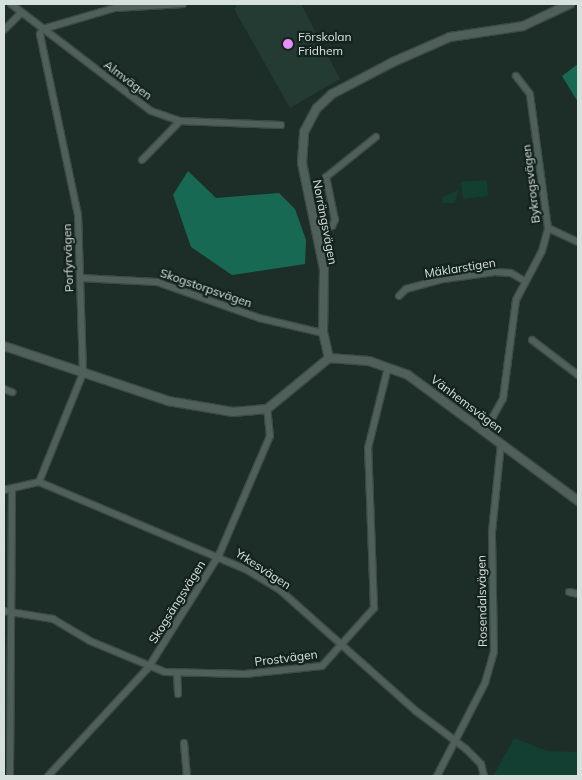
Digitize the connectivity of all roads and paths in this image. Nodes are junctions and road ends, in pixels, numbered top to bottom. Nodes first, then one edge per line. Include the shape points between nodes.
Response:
1 (11, 4) edge
2 (183, 4) edge
3 (570, 4) edge
4 (22, 12) junction
5 (43, 28) junction
6 (4, 30) edge
7 (516, 76) dead end
8 (180, 121) junction
9 (281, 125) dead end
10 (376, 137) dead end
11 (142, 160) dead end
12 (548, 228) junction
13 (318, 230) junction
14 (578, 242) edge
15 (80, 278) junction
16 (525, 281) junction
17 (399, 296) dead end
18 (323, 333) junction
19 (532, 340) dead end
20 (4, 346) edge
21 (329, 358) junction
22 (388, 367) junction
23 (83, 373) junction
24 (578, 375) edge
25 (4, 390) edge
26 (12, 392) dead end
27 (267, 409) junction
28 (485, 431) junction
29 (500, 443) junction
30 (39, 482) junction
31 (4, 490) edge
32 (12, 490) junction
33 (578, 502) edge
34 (219, 555) junction
35 (569, 592) dead end
36 (578, 594) edge
37 (7, 611) edge
38 (341, 646) junction
39 (148, 668) junction
40 (177, 673) junction
41 (178, 694) dead end
42 (184, 743) dead end
43 (458, 743) junction
44 (10, 776) edge
45 (48, 776) edge
46 (187, 776) edge
47 (437, 776) edge
48 (484, 776) edge

1 - 4 street, Almvägen
2 - 5 street via 115,8
3 - 13 street, Norrängsvägen via 523,26 450,37 326,98 307,124 302,148
4 - 5 street, Almvägen
4 - 6 street
5 - 8 street, Almvägen via 141,105
5 - 15 street, Porfyrvägen via 39,40 78,215
7 - 12 street, Bykrogsvägen via 530,94
8 - 9 street, Almvägen
8 - 11 street
10 - 13 street via 326,177 334,220 329,228
12 - 14 street
12 - 16 street, Bykrogsvägen via 542,251
13 - 18 street, Norrängsvägen via 324,269
15 - 18 street, Skogstorpsvägen via 157,282 259,318
15 - 23 street, Porfyrvägen
16 - 17 street, Mäklarstigen via 512,273 495,272 444,279 406,289
16 - 28 street, Bykrogsvägen via 514,306 503,399
18 - 21 street, Norrängsvägen
19 - 24 street
20 - 23 street
21 - 22 street, Vänhemsvägen
21 - 27 street
22 - 28 street, Vänhemsvägen via 416,380
22 - 38 street, Prostvägen via 368,448 374,608
23 - 27 street via 201,408 243,412
23 - 30 street, Porfyrvägen via 48,471
25 - 26 street
27 - 34 street, Skogsängsvägen via 270,436
28 - 29 street, Vänhemsvägen
29 - 33 street, Vänhemsvägen
29 - 43 street, Rosendalsvägen via 492,532 494,652
30 - 32 street
30 - 34 street, Yrkesvägen
31 - 32 street
32 - 37 street
34 - 38 street, Yrkesvägen via 280,590
34 - 39 street, Skogsängsvägen
35 - 36 street
37 - 39 street, Prostvägen via 54,619 90,641
37 - 44 street
38 - 40 street, Prostvägen via 322,666 312,669
38 - 43 street, Yrkesvägen
39 - 40 street, Prostvägen
39 - 45 street, Skogsängsvägen
40 - 41 street
42 - 46 street
43 - 47 street, Rosendalsvägen
43 - 48 street, Yrkesvägen via 481,764

